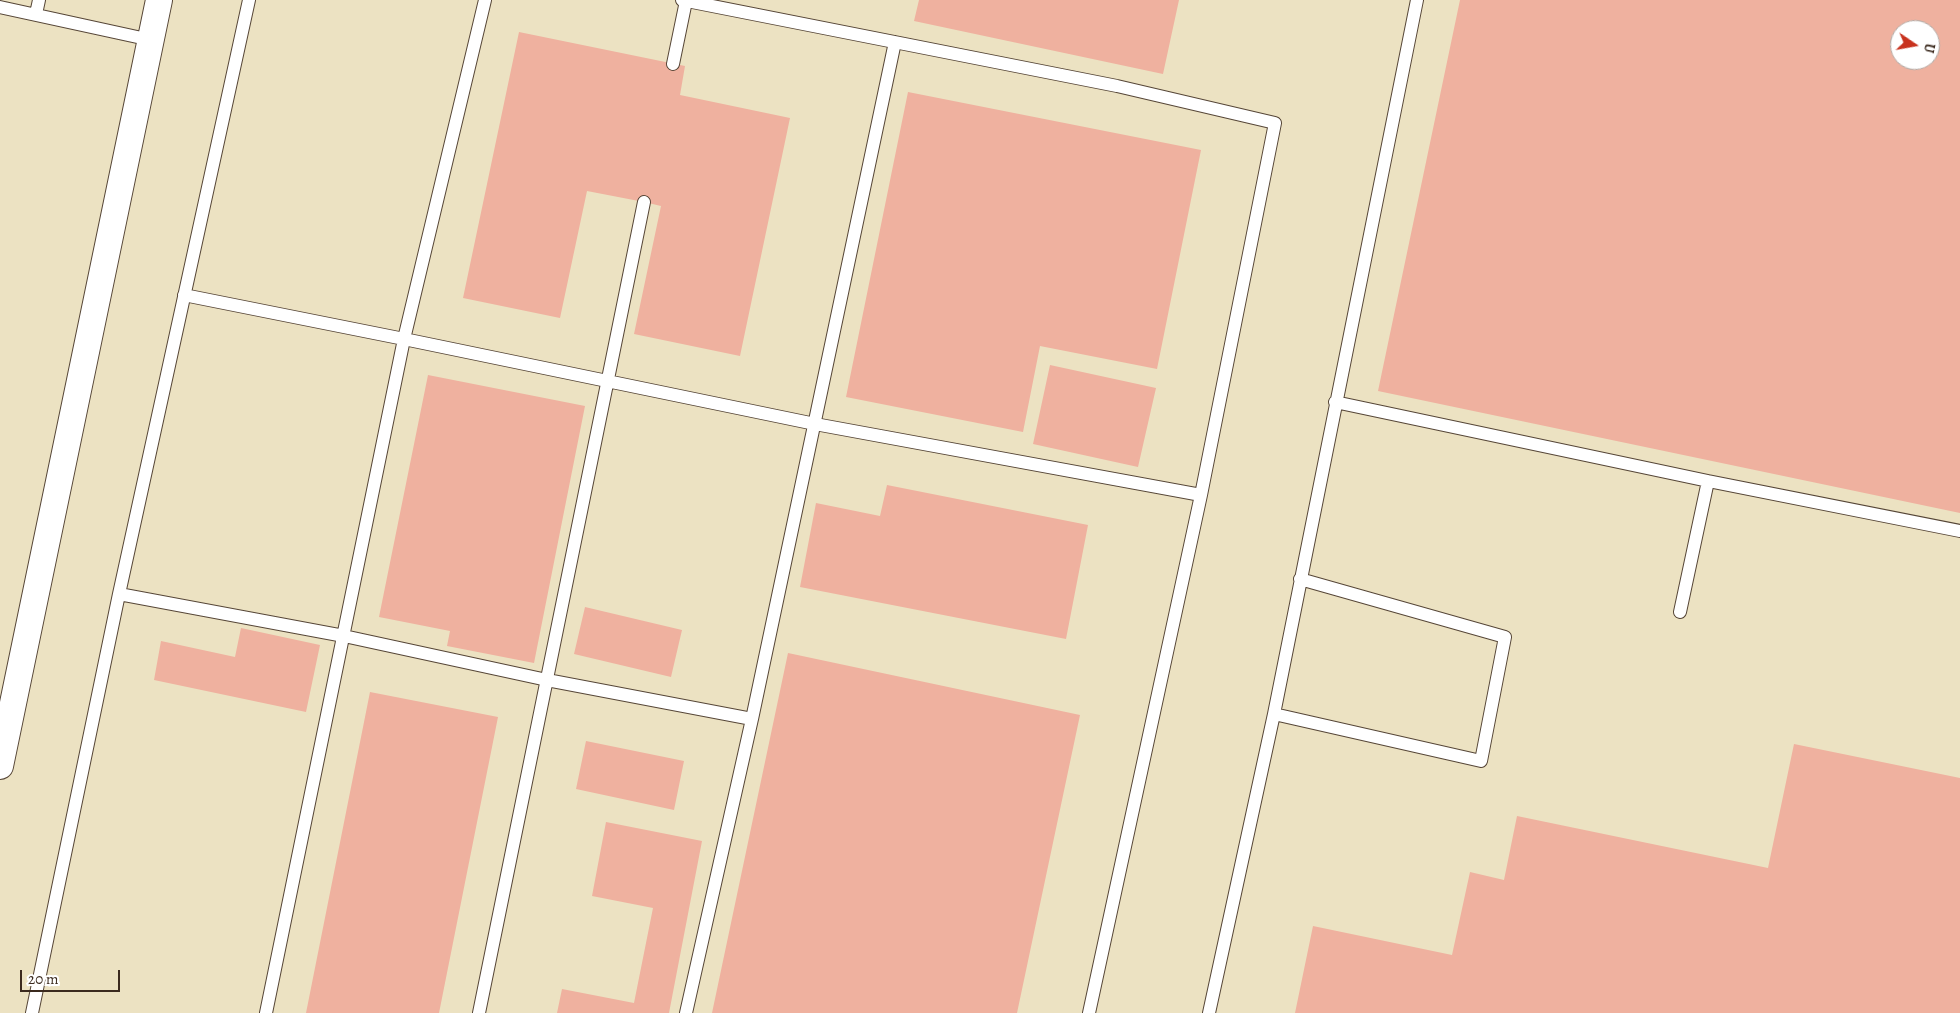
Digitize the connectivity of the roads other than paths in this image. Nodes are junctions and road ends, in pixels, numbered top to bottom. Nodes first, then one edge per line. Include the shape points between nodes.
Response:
1 (39, 0) edge
2 (159, 0) edge
3 (249, 0) edge
4 (485, 0) edge
5 (684, 0) edge
6 (1417, 0) edge
7 (0, 7) edge
8 (36, 14) junction
9 (150, 40) junction
10 (895, 42) junction
11 (673, 64) dead end
12 (644, 202) dead end
13 (184, 295) junction
14 (404, 340) junction
15 (606, 381) junction
16 (1335, 402) junction
17 (815, 424) junction
18 (1708, 481) junction
19 (1201, 495) junction
20 (1960, 531) edge
21 (1300, 579) junction
22 (119, 594) junction
23 (1680, 612) dead end
24 (344, 636) junction
25 (546, 680) junction
26 (1274, 714) junction
27 (752, 719) junction
28 (0, 766) edge
29 (32, 1013) edge
30 (266, 1013) edge
31 (479, 1013) edge
32 (686, 1013) edge
33 (1089, 1013) edge
34 (1210, 1013) edge

1 - 8 lane
2 - 9 street
3 - 13 lane
4 - 14 lane
5 - 10 lane
5 - 11 lane
6 - 16 lane
7 - 8 lane
8 - 9 lane
9 - 28 street
10 - 17 lane
10 - 19 lane via 1117,86 1275,123
12 - 15 lane
13 - 14 lane
13 - 22 lane
14 - 15 lane
14 - 24 lane
15 - 17 lane
15 - 25 lane
16 - 18 lane
16 - 21 lane
17 - 19 lane
17 - 27 lane
18 - 20 lane
18 - 23 lane
19 - 33 lane
21 - 26 lane
21 - 26 lane via 1505,637 1481,761
22 - 24 lane
22 - 29 lane
24 - 25 lane
24 - 30 lane
25 - 27 lane
25 - 31 lane
26 - 34 lane
27 - 32 lane

